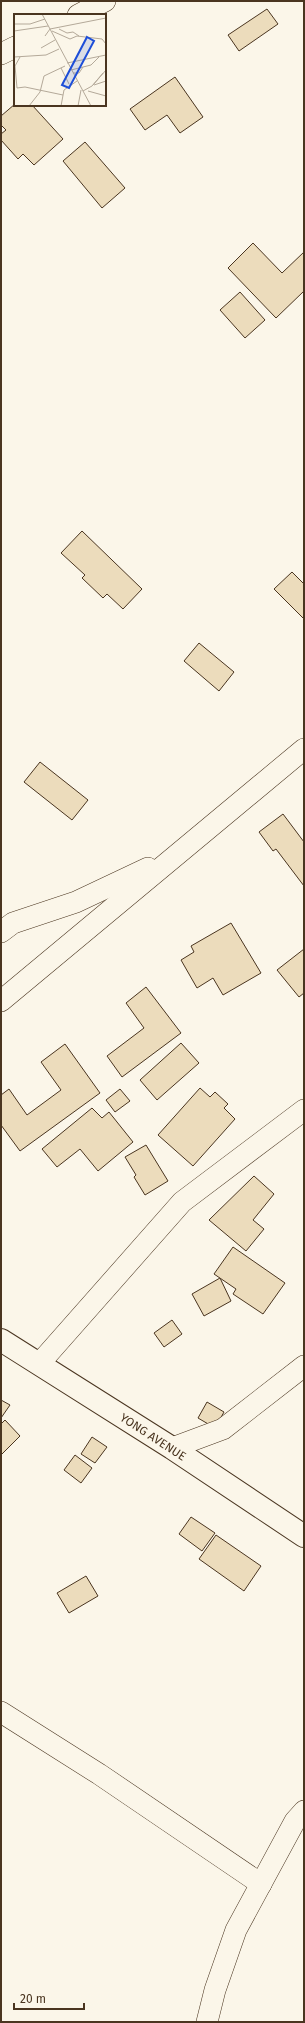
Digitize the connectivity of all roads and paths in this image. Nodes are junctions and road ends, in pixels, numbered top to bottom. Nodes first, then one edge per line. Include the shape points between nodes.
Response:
1 (105, 1) edge
2 (80, 14) edge
3 (14, 48) edge
4 (1, 54) edge
5 (304, 749) edge
6 (176, 855) junction
7 (1, 932) edge
8 (1, 1001) edge
9 (304, 1110) edge
10 (1, 1340) edge
11 (39, 1364) junction
12 (304, 1366) edge
13 (172, 1448) junction
14 (304, 1536) edge
15 (1, 1712) edge
16 (304, 1811) edge
17 (260, 1884) junction
18 (207, 2022) edge

1 - 2 street
3 - 4 street
5 - 6 street
6 - 7 street via 76,902 13,923
6 - 8 street
9 - 11 street via 182,1202
10 - 11 street, YONG AVENUE
11 - 13 street, YONG AVENUE
12 - 13 street via 222,1429
13 - 14 street, YONG AVENUE
15 - 17 street via 99,1774
16 - 17 street via 295,1821
17 - 18 street via 236,1930

